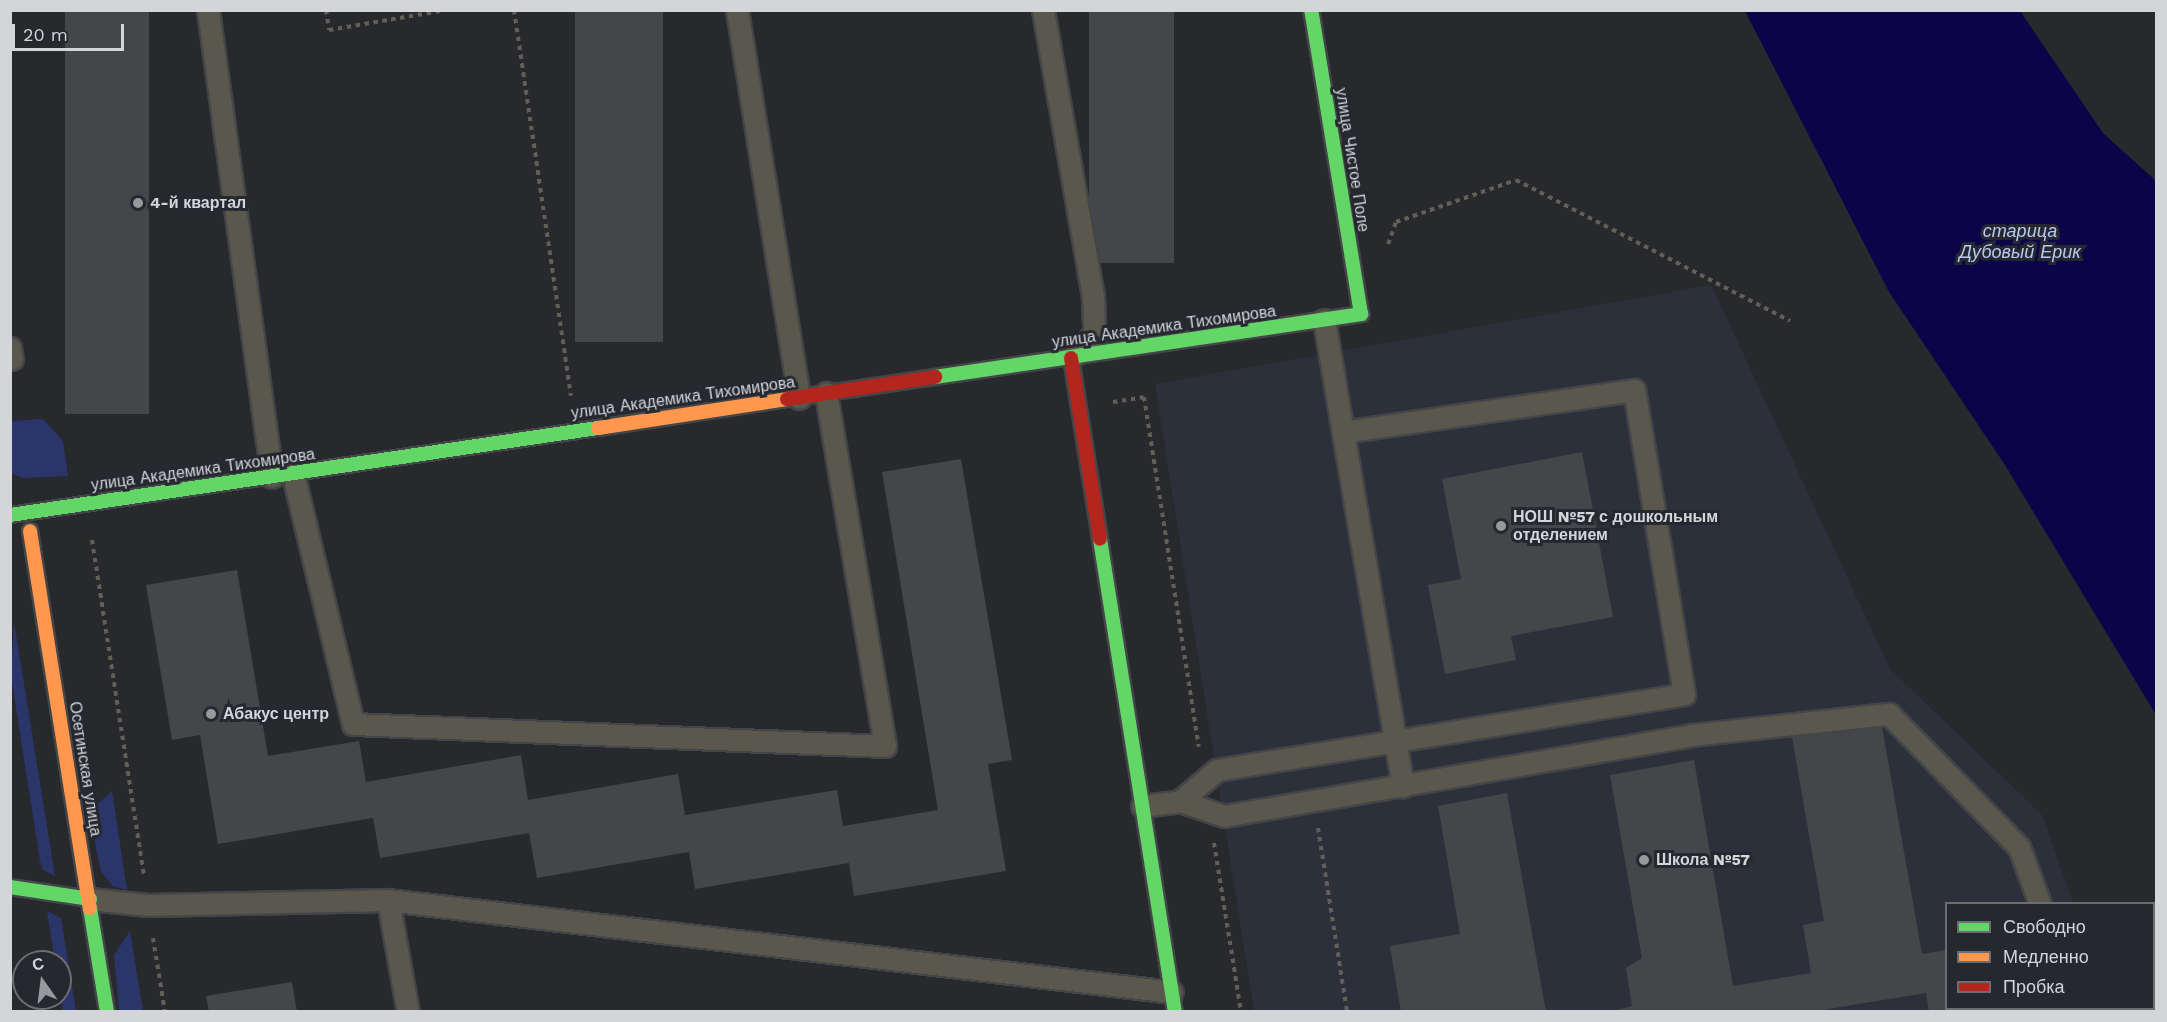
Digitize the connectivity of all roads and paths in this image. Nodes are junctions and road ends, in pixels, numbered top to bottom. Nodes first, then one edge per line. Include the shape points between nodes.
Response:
1 (208, 10) edge
2 (326, 10) edge
3 (446, 10) edge
4 (514, 10) edge
5 (737, 10) edge
6 (1043, 10) edge
7 (1311, 10) edge
8 (1384, 253) dead end
9 (1361, 314) joint
10 (1324, 320) junction
11 (1790, 321) dead end
12 (1071, 357) junction
13 (826, 393) junction
14 (799, 398) junction
15 (1079, 408) junction
16 (576, 430) junction
17 (1343, 432) junction
18 (283, 475) junction
19 (10, 514) edge
20 (30, 531) dead end
21 (92, 537) dead end
22 (1396, 741) junction
23 (1204, 781) junction
24 (1403, 786) junction
25 (1180, 801) junction
26 (1314, 801) junction
27 (1142, 806) junction
28 (1209, 811) junction
29 (145, 883) dead end
30 (10, 887) edge
31 (90, 899) junction
32 (388, 900) junction
33 (2040, 902) edge
34 (153, 938) dead end
35 (1173, 1002) edge
36 (107, 1011) edge
37 (165, 1011) edge
38 (408, 1011) edge
39 (1241, 1011) edge
40 (1347, 1011) edge

1 - 18 lane
2 - 3 path via 329,30
4 - 16 path
5 - 14 lane
6 - 12 lane via 1093,296 1094,334
7 - 9 street, улица Чистое Поле
8 - 11 path via 1396,222 1516,180
9 - 10 street, улица Академика Тихомирова
10 - 12 street, улица Академика Тихомирова
10 - 17 lane
12 - 13 street, улица Академика Тихомирова
12 - 15 street
13 - 14 street, улица Академика Тихомирова
13 - 18 lane via 885,746 353,724
14 - 16 street, улица Академика Тихомирова
15 - 23 path via 1144,398
15 - 27 street
16 - 18 street, улица Академика Тихомирова
17 - 22 lane
17 - 22 lane via 1634,390 1684,694
18 - 19 street, улица Академика Тихомирова
20 - 31 street, Осетинская улица
21 - 29 path
22 - 23 lane via 1217,770
22 - 24 lane
23 - 25 lane
24 - 26 lane
24 - 33 lane via 1691,735 1889,714 2019,847
25 - 27 lane
25 - 28 lane
26 - 28 lane via 1224,816
26 - 40 path
27 - 35 street
28 - 39 path
30 - 31 street
31 - 32 lane via 148,905
31 - 36 street, Осетинская улица
32 - 35 lane
32 - 38 lane
34 - 37 path

